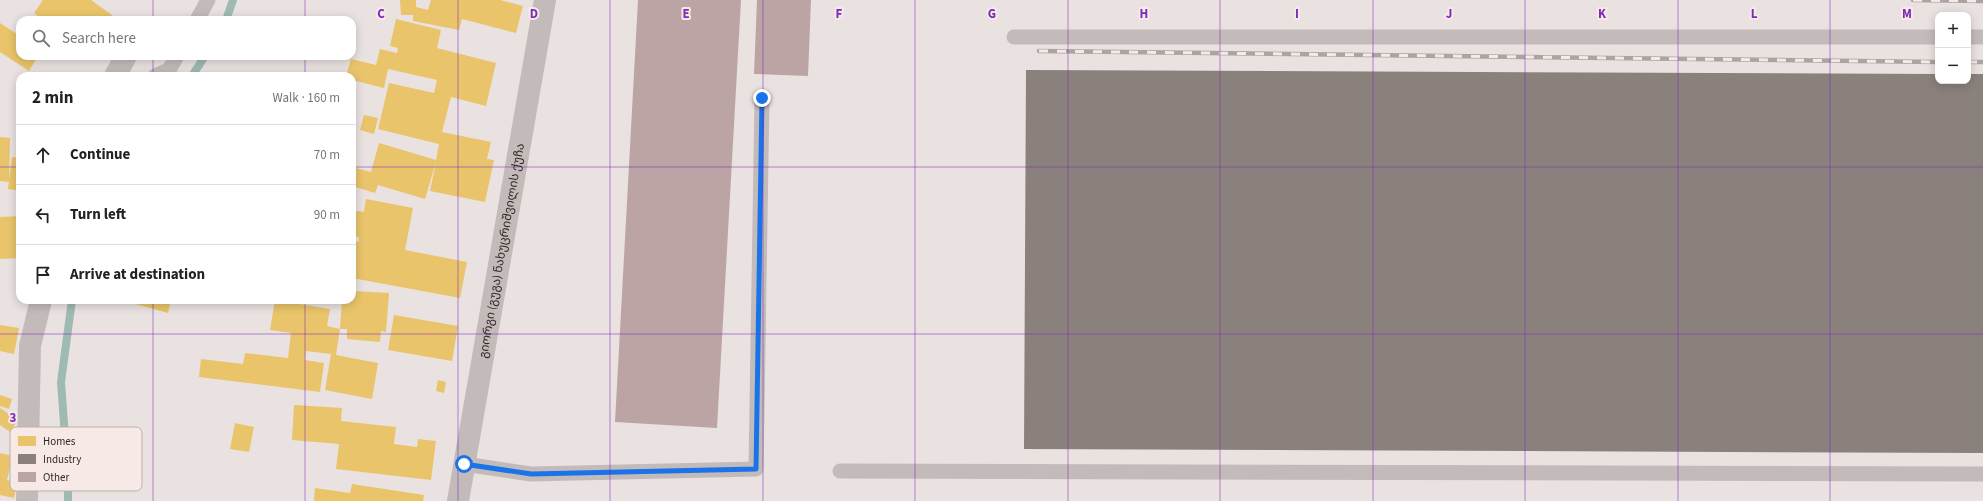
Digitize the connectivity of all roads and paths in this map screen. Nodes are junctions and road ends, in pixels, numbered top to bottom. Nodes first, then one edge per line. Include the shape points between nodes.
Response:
1 (208, 0) edge
2 (545, 0) edge
3 (199, 16) edge
4 (1014, 37) dead end
5 (1935, 37) edge
6 (1971, 37) edge
7 (1983, 37) edge
8 (124, 60) edge
9 (175, 60) edge
10 (117, 72) edge
11 (164, 72) edge
12 (762, 98) dead end
13 (39, 304) edge
14 (28, 427) edge
15 (464, 464) junction
16 (840, 471) dead end
17 (1983, 474) edge
18 (26, 491) edge
19 (26, 501) edge
20 (458, 501) edge

1 - 3 lane
2 - 15 street, გიორგი (გუგა) ნახუცრიშვილის ქუჩა
4 - 5 lane
6 - 7 lane
8 - 10 street
9 - 11 lane via 169,70
12 - 15 lane via 756,469 531,474
13 - 14 street via 30,346
15 - 20 street, გიორგი (გუგა) ნახუცრიშვილის ქუჩა
16 - 17 lane
18 - 19 street

